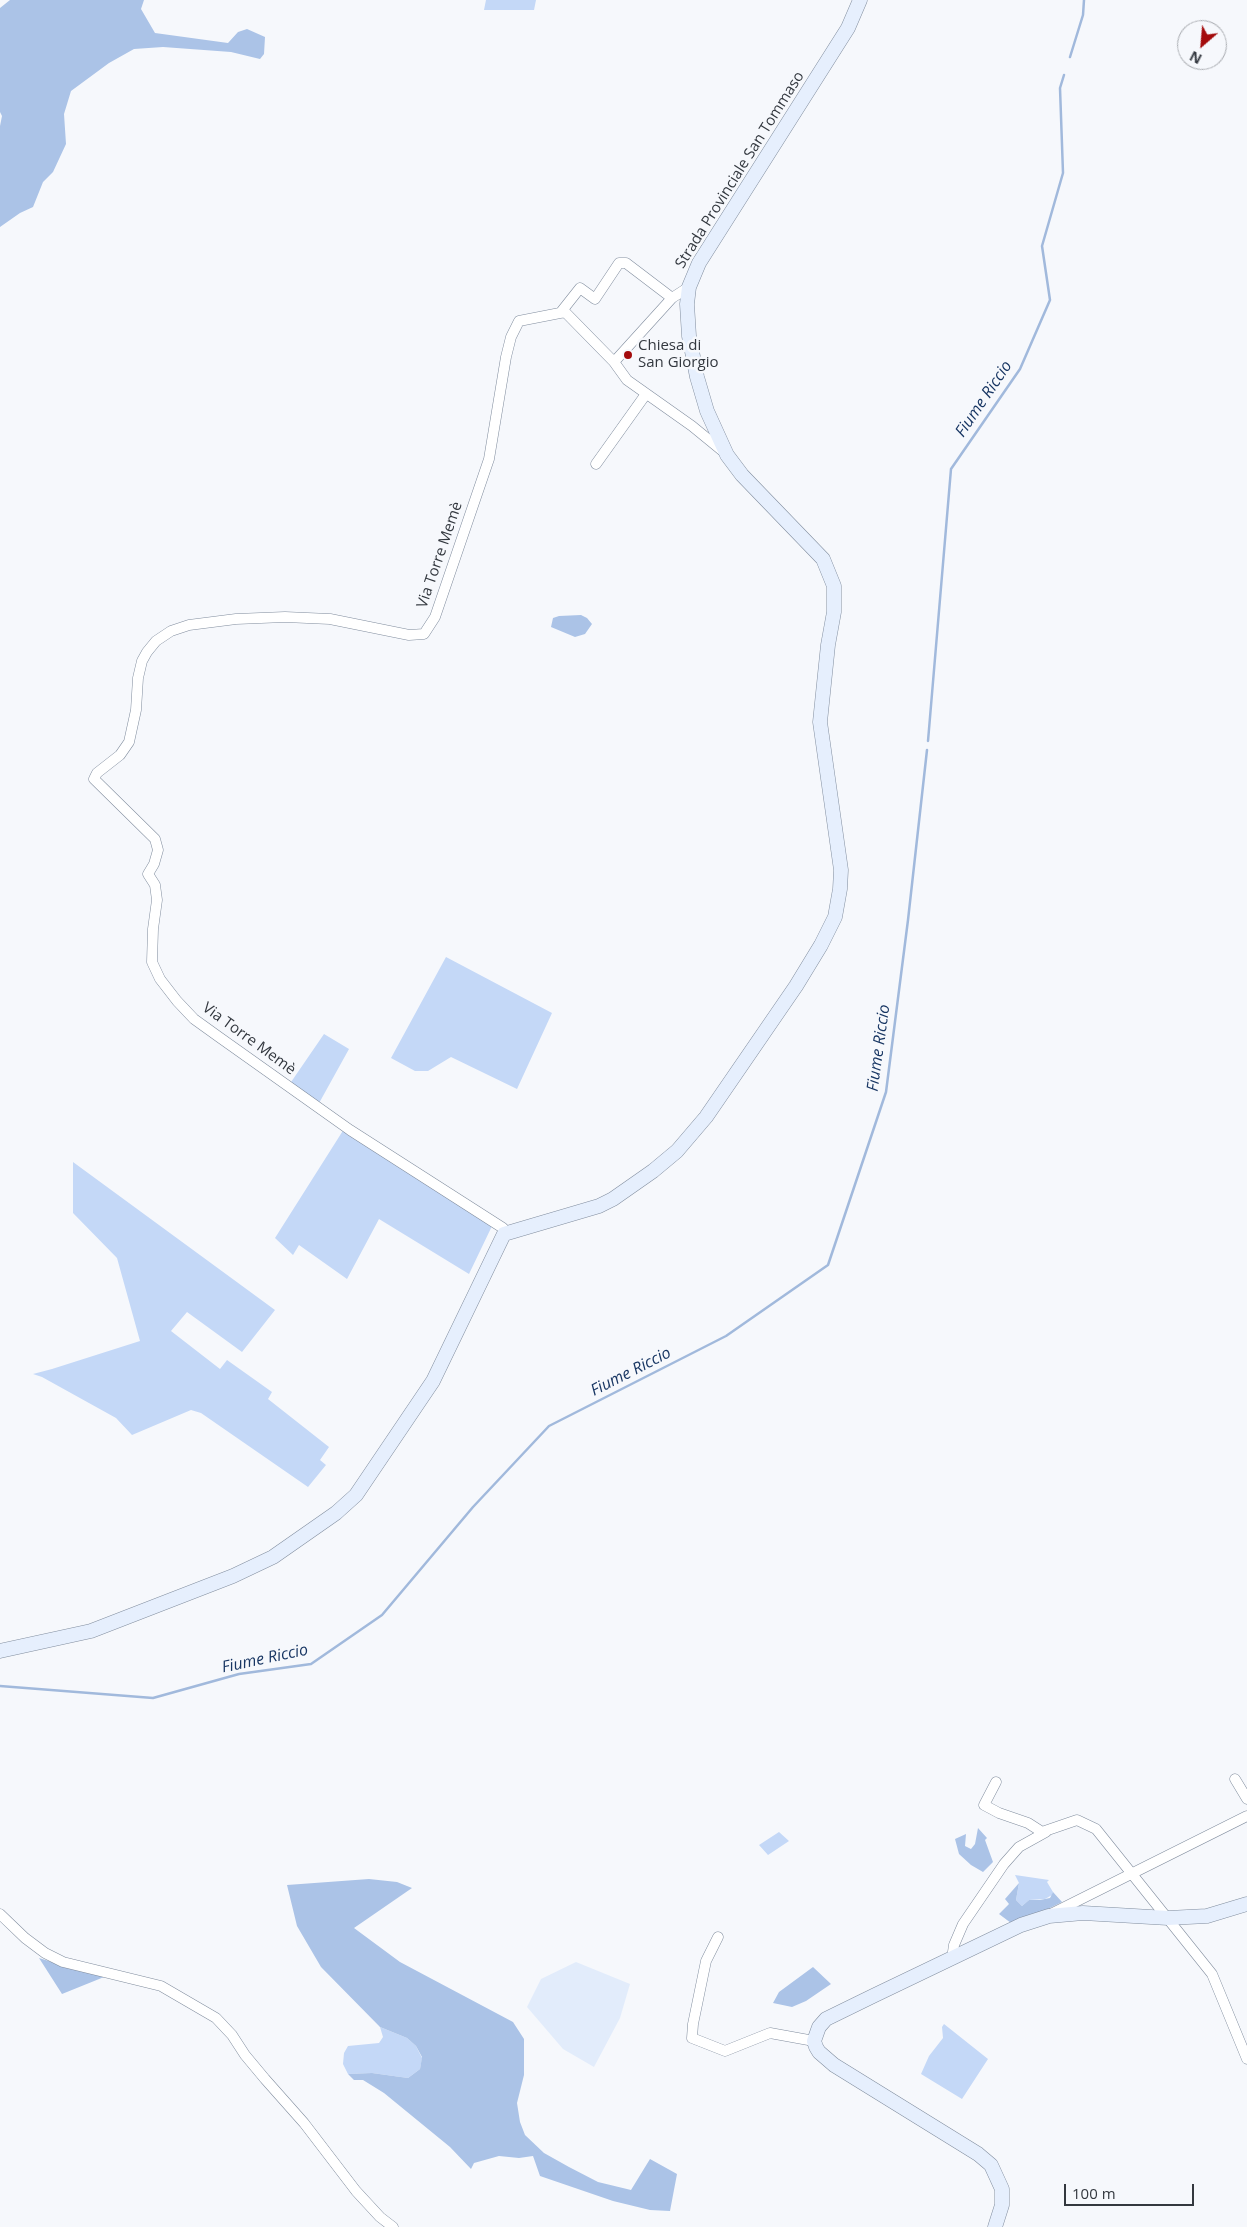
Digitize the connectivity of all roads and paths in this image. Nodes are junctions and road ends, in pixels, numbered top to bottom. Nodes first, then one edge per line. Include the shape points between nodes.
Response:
1 (860, 0) edge
2 (688, 287) junction
3 (672, 298) junction
4 (561, 312) junction
5 (614, 362) junction
6 (646, 394) junction
7 (727, 455) junction
8 (596, 464) dead end
9 (504, 1234) junction
10 (0, 1651) edge
11 (1235, 1779) dead end
12 (996, 1782) dead end
13 (1247, 1799) edge
14 (1247, 1816) edge
15 (1046, 1832) junction
16 (1133, 1874) junction
17 (1247, 1904) edge
18 (0, 1914) edge
19 (1049, 1916) junction
20 (1168, 1918) junction
21 (718, 1937) dead end
22 (952, 1959) junction
23 (814, 2041) junction
24 (1247, 2059) edge
25 (392, 2227) edge
26 (995, 2227) edge

1 - 2 street, Strada Provinciale San Tommaso via 848,28 699,262
2 - 3 street
2 - 7 street, Strada Provinciale San Tommaso via 689,336 696,377
3 - 4 street via 626,263 620,263 595,299 580,288
3 - 5 street
4 - 5 street via 565,312
4 - 9 street, Via Torre Memè via 519,321 511,337 489,459 435,617 424,634 409,635 330,619 285,617 236,619 189,625 171,631 156,641 142,661 129,742 94,779 155,839 158,850 148,874 155,885 157,900 152,929 152,962 177,1001 194,1019 219,1037 350,1130 503,1228
5 - 6 street via 627,380
6 - 7 street
6 - 8 street
7 - 9 street, Strada Provinciale San Tommaso via 742,475 823,559 834,586 834,612 820,722 840,870 835,917 796,986 706,1117 682,1146 653,1171 599,1206
9 - 10 street via 433,1381 356,1495 336,1513 273,1557 233,1576 90,1631
11 - 13 street
12 - 15 street via 984,1805
14 - 16 street
15 - 16 street via 1067,1822 1084,1822 1096,1829
15 - 22 street via 1019,1847 1004,1864 963,1924
16 - 19 street
16 - 20 street
17 - 20 street via 1207,1916
18 - 25 street via 25,1938 63,1962 161,1986 216,2018 356,2191
19 - 20 street via 1083,1913
19 - 22 street via 1022,1925
20 - 24 street via 1212,1974
21 - 23 street via 706,1961 692,2038 725,2051 770,2034
22 - 23 street via 826,2019
23 - 26 street via 819,2052 834,2065 991,2165 1002,2189 1002,2205

